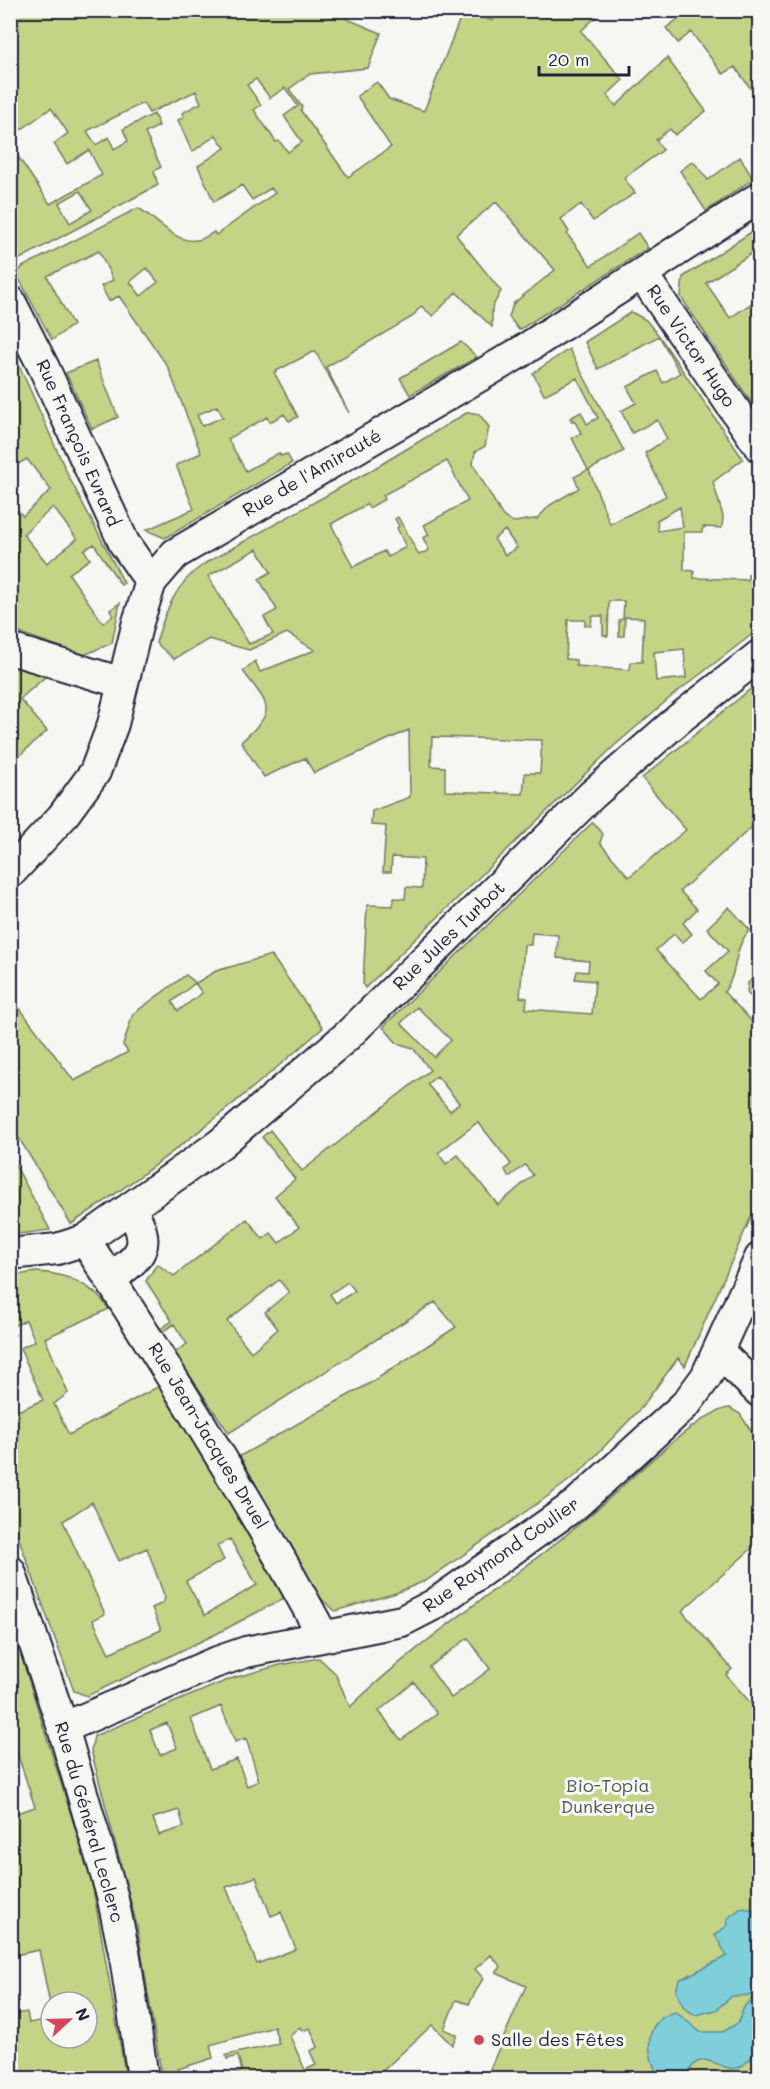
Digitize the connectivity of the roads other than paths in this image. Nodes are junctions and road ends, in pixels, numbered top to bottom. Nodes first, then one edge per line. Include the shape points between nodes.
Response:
1 (759, 197) edge
2 (642, 274) junction
3 (10, 301) edge
4 (759, 447) edge
5 (151, 582) junction
6 (10, 649) edge
7 (759, 655) edge
8 (123, 683) junction
9 (10, 873) edge
10 (131, 1209) junction
11 (85, 1240) junction
12 (10, 1254) edge
13 (759, 1258) edge
14 (110, 1279) junction
15 (718, 1351) junction
16 (759, 1392) edge
17 (10, 1570) edge
18 (323, 1636) junction
19 (63, 1728) junction
20 (143, 2079) edge

1 - 2 street, Rue de l'Amirauté
2 - 4 street, Rue Victor Hugo
2 - 5 street, Rue de l'Amirauté via 519,353 186,546
3 - 5 street, Rue François Evrard via 124,543
5 - 8 street, Rue de l'Amirauté
6 - 8 street
7 - 10 street, Rue Jules Turbot via 592,795 325,1056 220,1144
8 - 9 street, Rue de l'Amirauté via 107,744 95,772 62,817
10 - 11 street, Rue Jules Turbot
10 - 14 street via 143,1234 141,1251
11 - 12 street, Rue Jules Turbot via 57,1249
11 - 14 street, Rue Jean-Jacques Druel
13 - 15 street, Rue Raymond Coulier
14 - 18 street, Rue Jean-Jacques Druel via 230,1471
15 - 16 street
15 - 18 street, Rue Raymond Coulier via 706,1377 686,1404 560,1516 412,1616
17 - 19 street, Rue du Général Leclerc
18 - 19 street, Rue Raymond Coulier via 214,1663
19 - 20 street, Rue du Général Leclerc via 112,1895

